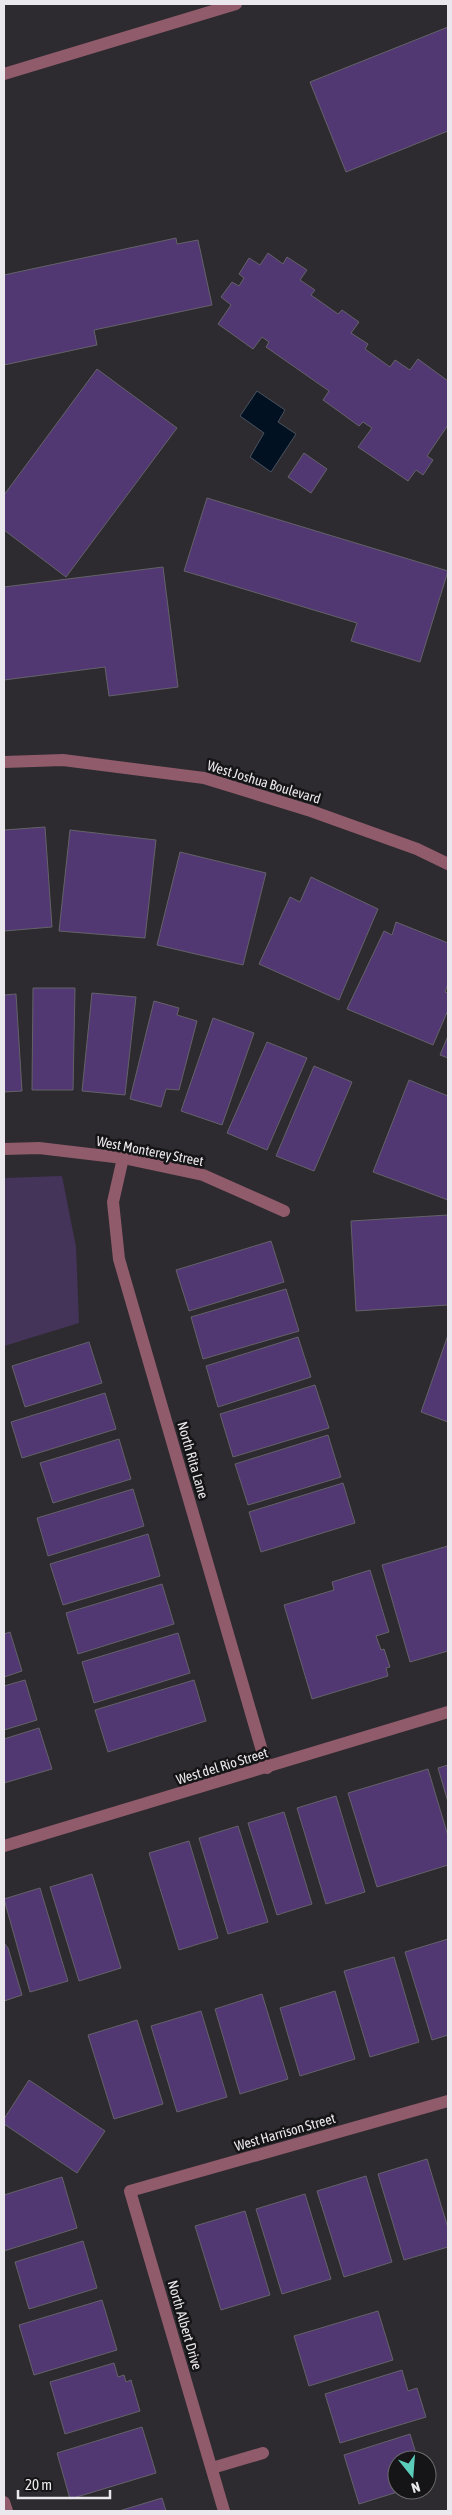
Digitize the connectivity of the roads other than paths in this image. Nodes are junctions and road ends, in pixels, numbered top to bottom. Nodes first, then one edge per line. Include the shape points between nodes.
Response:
1 (236, 4) edge
2 (4, 74) edge
3 (4, 762) edge
4 (448, 864) edge
5 (4, 1149) edge
6 (123, 1158) junction
7 (284, 1211) dead end
8 (448, 1712) edge
9 (268, 1768) junction
10 (4, 1846) edge
11 (448, 2102) edge
12 (130, 2191) joint
13 (263, 2452) dead end
14 (212, 2468) junction
15 (4, 2502) edge
16 (7, 2511) edge
17 (224, 2511) edge

1 - 2 street
3 - 4 street, West Joshua Boulevard via 63,760 204,778 311,811 417,849
5 - 6 street, West Monterey Street via 39,1148
6 - 7 street, West Monterey Street via 202,1175
6 - 9 street, North Rita Lane via 114,1202 119,1258
8 - 9 street, West del Rio Street
9 - 10 street, West del Rio Street
11 - 12 street, West Harrison Street
12 - 14 street, North Albert Drive
13 - 14 street
14 - 17 street, North Albert Drive
15 - 16 street

